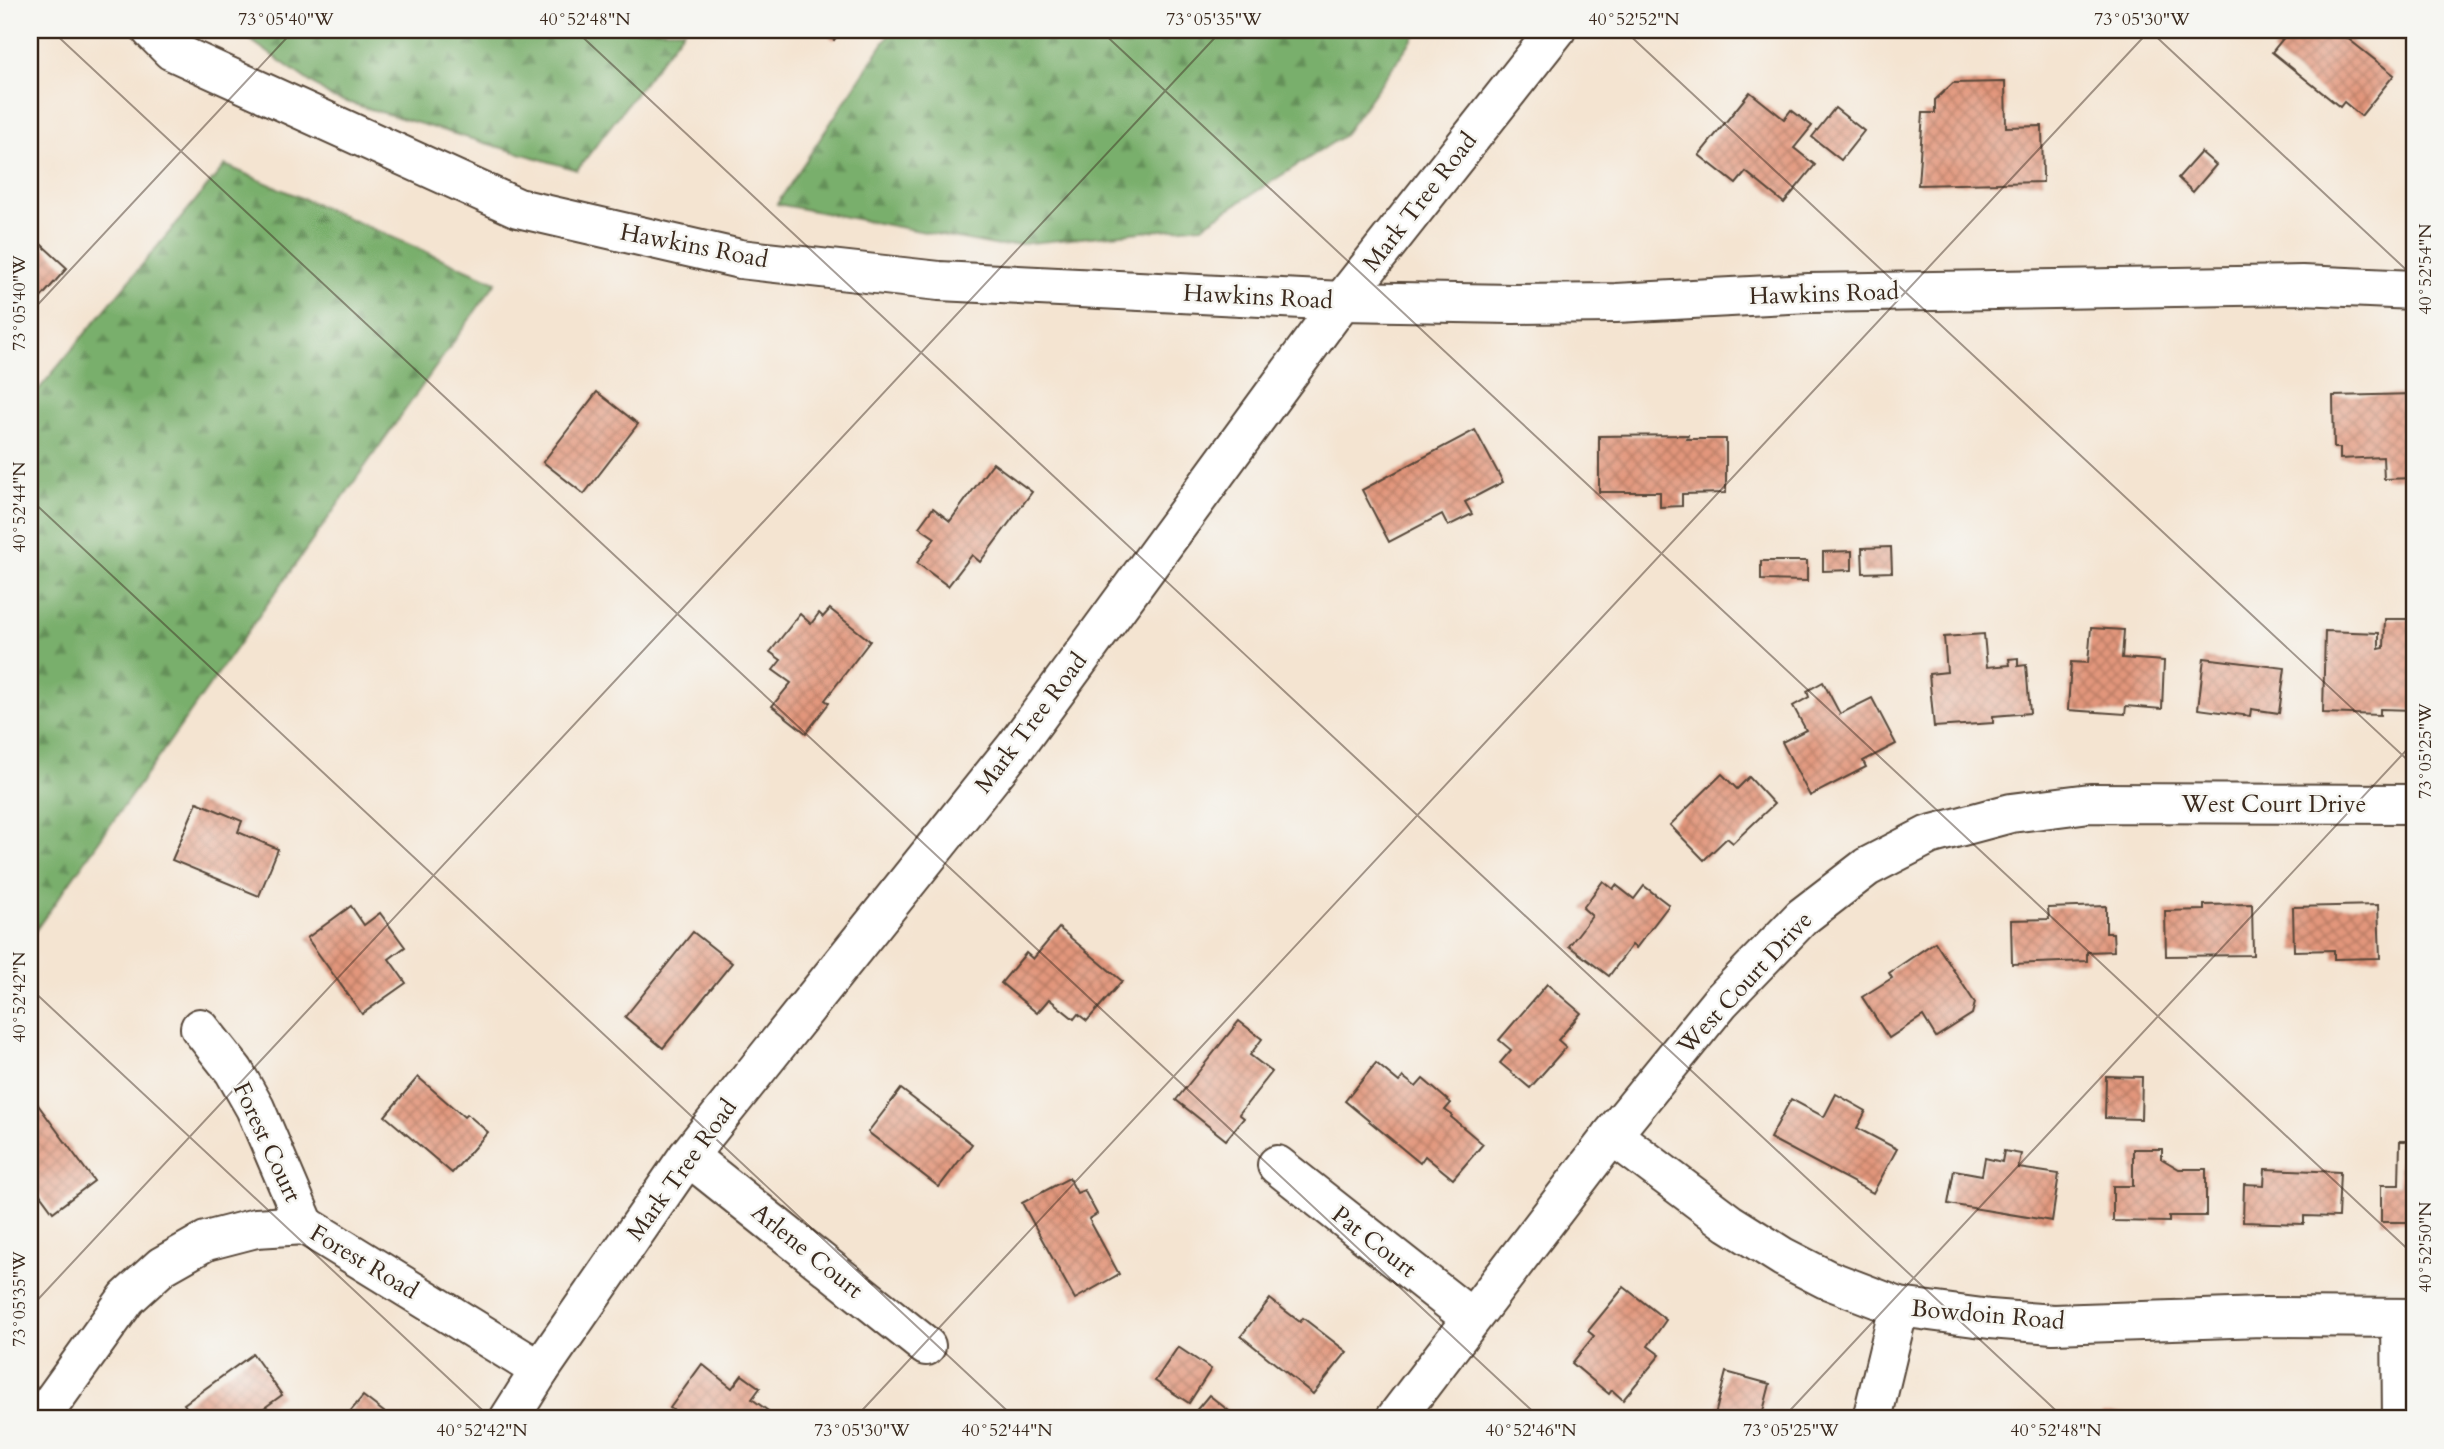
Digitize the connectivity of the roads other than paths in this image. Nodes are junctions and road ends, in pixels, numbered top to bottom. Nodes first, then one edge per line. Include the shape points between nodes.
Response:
1 (151, 30) edge
2 (1556, 30) edge
3 (2414, 290) edge
4 (1342, 301) junction
5 (2414, 804) edge
6 (200, 1028) dead end
7 (1612, 1135) junction
8 (688, 1156) junction
9 (1277, 1165) dead end
10 (305, 1225) junction
11 (1899, 1307) junction
12 (1471, 1318) junction
13 (2407, 1318) edge
14 (926, 1346) dead end
15 (540, 1370) junction
16 (40, 1419) edge
17 (509, 1419) edge
18 (1395, 1419) edge
19 (1872, 1419) edge
20 (2402, 1419) edge

1 - 4 street, Hawkins Road via 172,51 518,208 740,259 925,280
2 - 4 street, Mark Tree Road
3 - 4 street, Hawkins Road via 2302,285 1809,293 1616,303
4 - 8 street, Mark Tree Road via 1016,746
5 - 7 street, West Court Drive via 2090,803 2011,813 1929,835 1867,867 1802,917 1720,1002
6 - 10 street, Forest Court via 234,1071 255,1108
7 - 11 street, Bowdoin Road via 1729,1223 1783,1257
7 - 12 street, West Court Drive
8 - 14 street, Arlene Court
8 - 15 street, Mark Tree Road
9 - 12 street, Pat Court
10 - 15 street, Forest Road
10 - 16 street, Forest Road via 256,1228 206,1241 162,1266 127,1298
11 - 13 street, Bowdoin Road via 2053,1324
11 - 19 street
12 - 18 street, West Court Drive
13 - 20 street
15 - 17 street, Mark Tree Road

